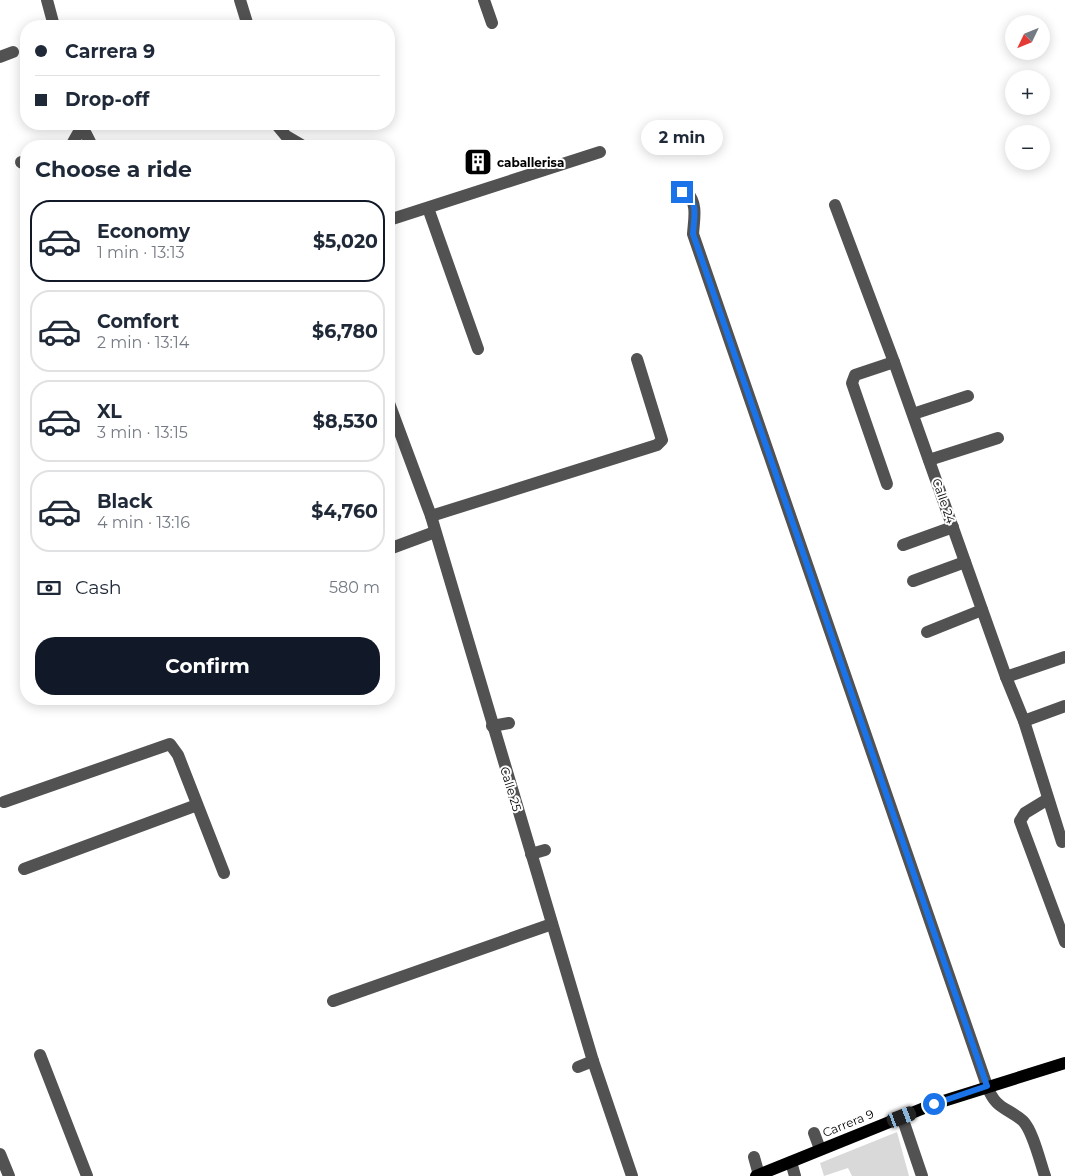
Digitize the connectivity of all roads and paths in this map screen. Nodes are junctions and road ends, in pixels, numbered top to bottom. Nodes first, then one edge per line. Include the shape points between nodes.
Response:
1 (47, 0) edge
2 (240, 0) edge
3 (484, 0) edge
4 (52, 20) edge
5 (246, 20) edge
6 (492, 23) dead end
7 (13, 52) dead end
8 (0, 57) edge
9 (281, 130) edge
10 (293, 140) edge
11 (600, 152) dead end
12 (676, 192) dead end
13 (836, 205) dead end
14 (428, 208) junction
15 (395, 218) edge
16 (478, 350) dead end
17 (637, 359) dead end
18 (894, 362) junction
19 (968, 396) dead end
20 (913, 414) junction
21 (395, 421) edge
22 (998, 438) dead end
23 (929, 460) junction
24 (887, 484) dead end
25 (431, 516) junction
26 (953, 527) junction
27 (435, 532) junction
28 (903, 545) dead end
29 (395, 547) edge
30 (965, 562) junction
31 (913, 581) dead end
32 (982, 610) junction
33 (927, 632) dead end
34 (1065, 657) edge
35 (1006, 677) junction
36 (1065, 706) edge
37 (1024, 721) junction
38 (509, 723) dead end
39 (492, 726) junction
40 (1048, 799) junction
41 (4, 802) dead end
42 (198, 804) junction
43 (1062, 842) dead end
44 (545, 850) dead end
45 (532, 854) junction
46 (24, 869) dead end
47 (224, 873) dead end
48 (552, 924) junction
49 (1065, 942) edge
50 (333, 1001) dead end
51 (40, 1055) dead end
52 (593, 1061) junction
53 (1065, 1064) edge
54 (578, 1067) dead end
55 (987, 1086) junction
56 (902, 1117) junction
57 (814, 1133) dead end
58 (820, 1149) junction
59 (0, 1154) edge
60 (754, 1157) dead end
61 (791, 1162) junction
62 (758, 1175) edge
63 (8, 1176) edge
64 (88, 1176) edge
65 (632, 1176) edge
66 (795, 1176) edge
67 (922, 1176) edge
68 (1045, 1176) edge

1 - 4 street
2 - 5 street
3 - 6 street
7 - 8 street
9 - 10 street
11 - 14 street via 536,179
12 - 55 street via 687,192 692,197 695,209 693,234
13 - 18 street, Calle 24
14 - 15 street
14 - 16 street
17 - 25 street via 662,440 657,445
18 - 20 street, Calle 24
18 - 24 street via 855,375 852,383
19 - 20 street
20 - 23 street, Calle 24
21 - 25 street, Calle 25
22 - 23 street
23 - 26 street, Calle 24
25 - 27 street, Calle 25
26 - 28 street
26 - 30 street, Calle 24
27 - 29 street
27 - 39 street, Calle 25
30 - 31 street
30 - 32 street, Calle 24
32 - 33 street
32 - 35 street, Calle 24
34 - 35 street
35 - 37 street, Calle 24
36 - 37 street
37 - 40 street, Calle 24
38 - 39 street
39 - 45 street, Calle 25
40 - 43 street, Calle 24
40 - 49 street via 1025,813 1020,821
41 - 42 street via 170,744 178,754
42 - 46 street
42 - 47 street
44 - 45 street
45 - 48 street, Calle 25
48 - 50 street
48 - 52 street, Calle 25
51 - 64 street
52 - 54 street
52 - 65 street, Calle 25
53 - 55 main road, Carrera 9
55 - 56 main road, Carrera 9
55 - 68 street via 1000,1108 1023,1121 1029,1130
56 - 58 main road, Carrera 9
56 - 67 street
57 - 58 street
58 - 61 main road, Carrera 9
59 - 63 street
60 - 62 street
61 - 62 main road, Carrera 9
61 - 66 street

